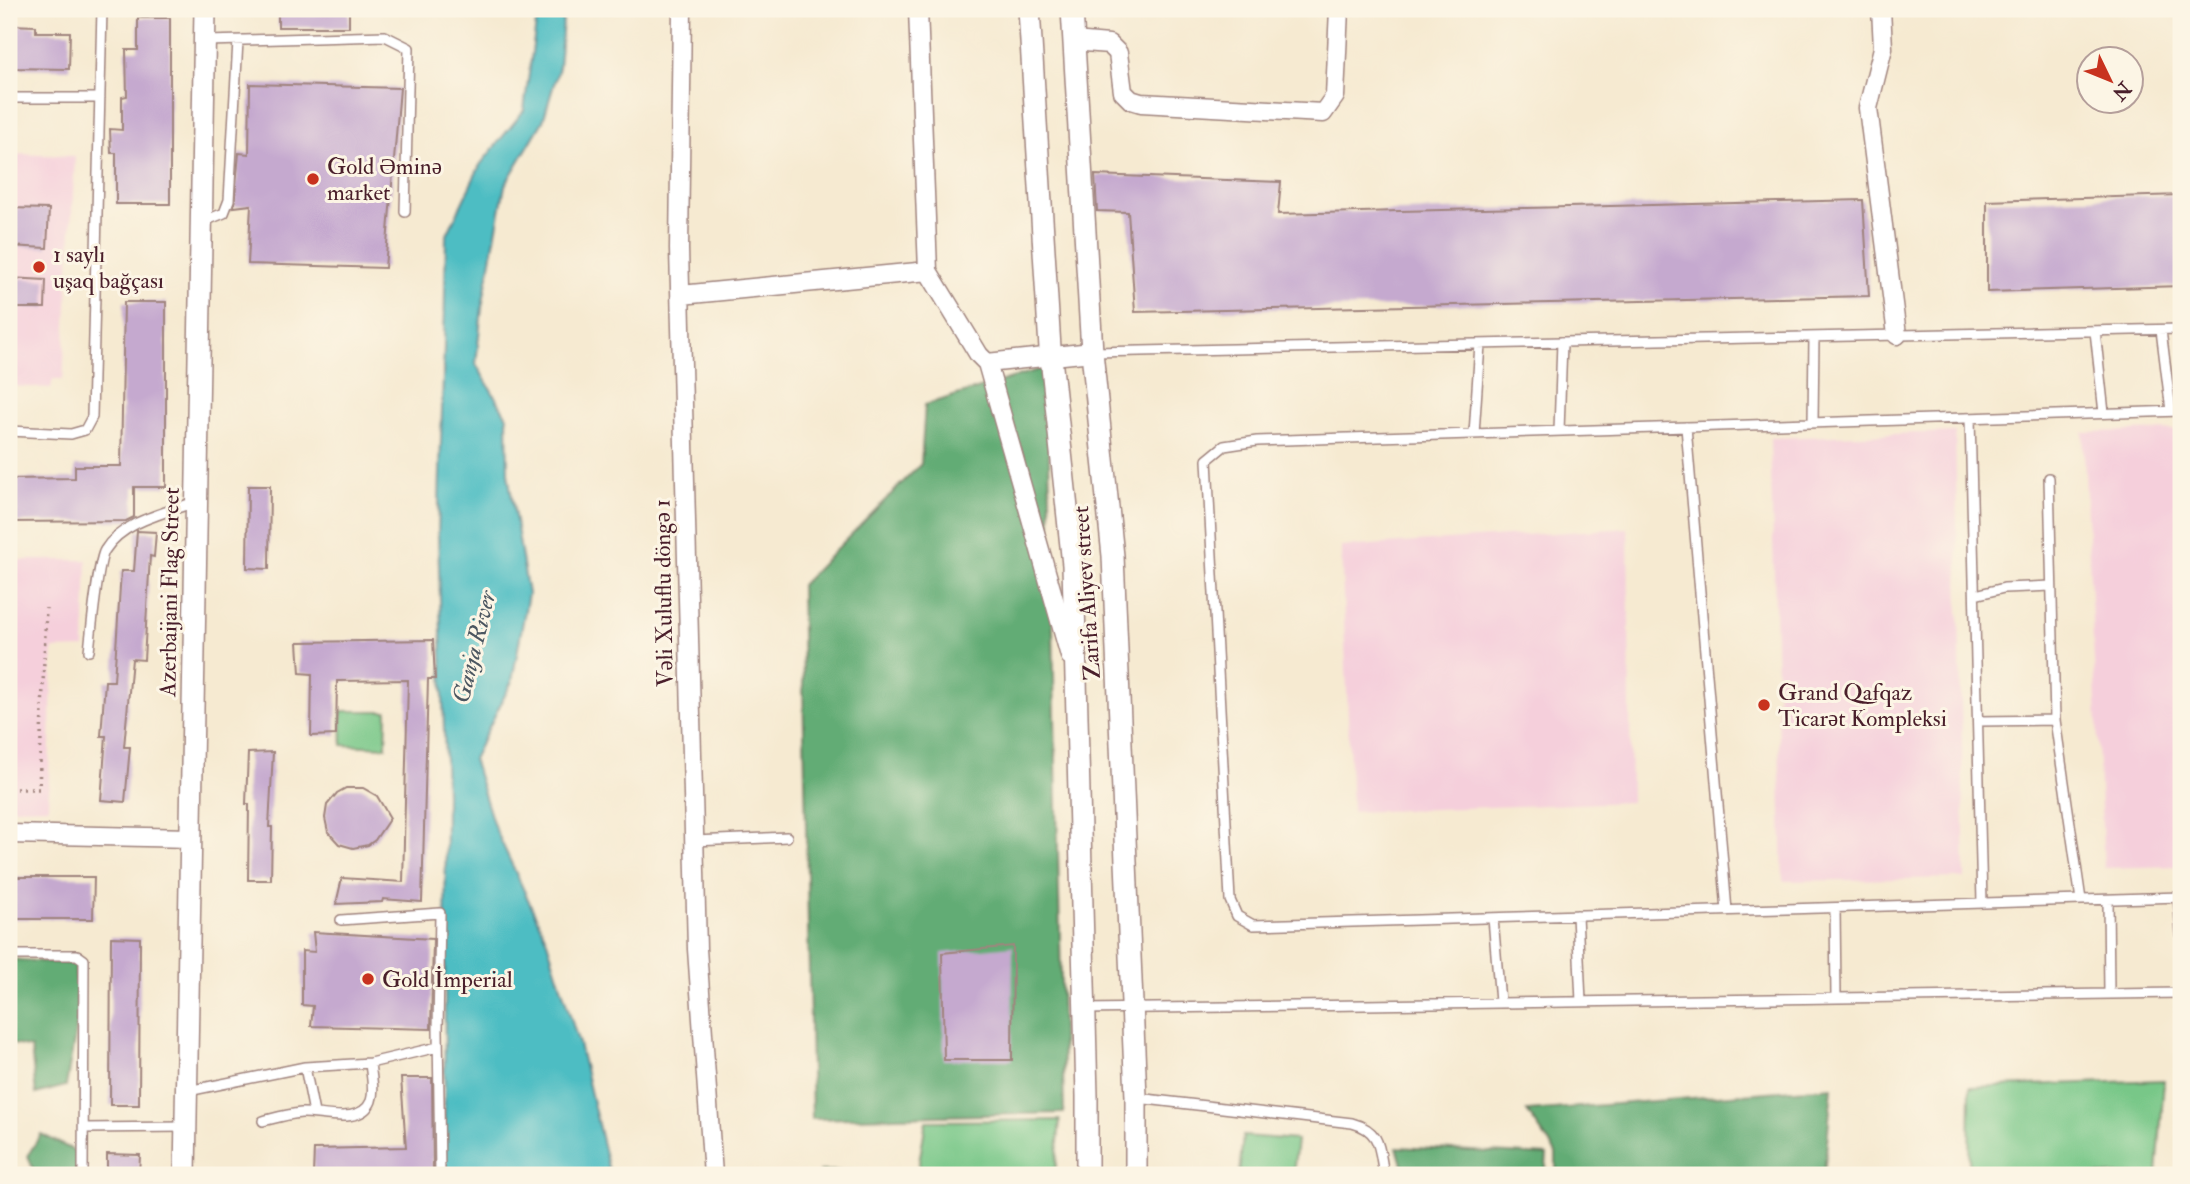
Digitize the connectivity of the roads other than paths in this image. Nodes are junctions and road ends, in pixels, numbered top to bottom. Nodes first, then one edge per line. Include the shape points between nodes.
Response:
1 (102, 9) edge
2 (205, 9) edge
3 (682, 9) edge
4 (918, 9) edge
5 (1029, 9) edge
6 (1072, 9) edge
7 (1339, 9) edge
8 (1881, 9) edge
9 (206, 41) junction
10 (238, 41) junction
11 (1073, 41) junction
12 (9, 98) edge
13 (100, 98) junction
14 (405, 212) dead end
15 (202, 222) junction
16 (928, 271) junction
17 (681, 295) junction
18 (2181, 329) edge
19 (2161, 330) junction
20 (2095, 331) junction
21 (1897, 335) junction
22 (1814, 337) junction
23 (1562, 342) junction
24 (1480, 344) junction
25 (1092, 352) junction
26 (1051, 358) junction
27 (987, 363) junction
28 (2171, 411) junction
29 (2181, 411) edge
30 (2104, 414) junction
31 (1970, 418) junction
32 (1813, 423) junction
33 (1686, 427) junction
34 (9, 431) edge
35 (1559, 431) junction
36 (1474, 434) junction
37 (2049, 478) dead end
38 (196, 502) junction
39 (2050, 586) junction
40 (1975, 596) junction
41 (89, 651) dead end
42 (1075, 674) junction
43 (2056, 720) junction
44 (1978, 721) junction
45 (9, 834) edge
46 (787, 837) dead end
47 (191, 838) junction
48 (694, 841) junction
49 (2180, 897) edge
50 (2081, 900) junction
51 (2108, 900) junction
52 (1982, 903) junction
53 (1835, 908) junction
54 (1727, 911) junction
55 (1577, 915) junction
56 (1493, 918) junction
57 (341, 920) dead end
58 (2181, 934) edge
59 (9, 955) edge
60 (2181, 993) edge
61 (2109, 994) junction
62 (1836, 998) junction
63 (1500, 1002) junction
64 (1581, 1002) junction
65 (1132, 1008) junction
66 (1085, 1009) junction
67 (438, 1047) junction
68 (370, 1063) junction
69 (306, 1067) junction
70 (187, 1092) junction
71 (1136, 1097) junction
72 (314, 1113) junction
73 (263, 1121) dead end
74 (186, 1127) junction
75 (83, 1128) junction
76 (83, 1175) edge
77 (185, 1175) edge
78 (440, 1175) edge
79 (713, 1175) edge
80 (1087, 1175) edge
81 (1136, 1175) edge
82 (1384, 1175) edge

1 - 13 lane
2 - 9 street, Azerbaijani Flag Street
3 - 17 street, Vəli Xuluflu döngə 1
4 - 16 street
5 - 26 street, Zarifa Aliyev street
6 - 11 street, Zarifa Aliyev street
7 - 11 street via 1335,96 1323,113 1141,103 1123,92 1118,53 1109,44
8 - 21 street via 1883,48 1868,108
9 - 10 lane
9 - 15 street, Azerbaijani Flag Street
10 - 14 lane via 385,36 409,48
10 - 15 lane via 229,200 223,213
11 - 25 street, Zarifa Aliyev street
12 - 13 lane
13 - 34 lane via 92,417 85,430 71,434
15 - 38 street, Azerbaijani Flag Street
16 - 17 street
16 - 27 street
17 - 48 street, Vəli Xuluflu döngə 1
18 - 19 lane
19 - 20 lane
19 - 28 lane
20 - 21 lane
20 - 30 lane
21 - 22 lane
22 - 23 lane
22 - 32 lane
23 - 24 lane
23 - 35 lane
24 - 25 lane
24 - 36 lane
25 - 26 street
25 - 65 street, Zarifa Aliyev street via 1113,556
26 - 27 street
26 - 42 street, Zarifa Aliyev street via 1073,565
27 - 42 street
28 - 29 lane
28 - 30 lane
30 - 31 lane
31 - 32 lane
31 - 40 lane
32 - 33 lane
33 - 35 lane
33 - 54 lane
35 - 36 lane
36 - 56 lane via 1257,442 1224,446 1207,460 1230,900 1237,916 1253,925
37 - 39 lane
38 - 41 lane via 134,525 103,551
38 - 47 street, Azerbaijani Flag Street
39 - 40 lane via 2004,588
39 - 43 lane
40 - 44 lane
42 - 66 street, Zarifa Aliyev street
43 - 44 lane
43 - 50 lane
44 - 52 lane
45 - 47 street
46 - 48 lane
47 - 70 street, Azerbaijani Flag Street
48 - 79 street, Vəli Xuluflu döngə 1
49 - 51 lane
49 - 58 lane
50 - 51 lane
50 - 52 lane
51 - 61 lane
52 - 53 lane
53 - 54 lane
53 - 62 lane
54 - 55 lane
55 - 56 lane
55 - 64 lane
56 - 63 lane
57 - 67 lane via 440,912
59 - 75 lane via 77,955 85,960
60 - 61 lane
61 - 62 lane
62 - 64 lane
63 - 64 lane
63 - 65 lane
65 - 66 lane
65 - 71 street, Zarifa Aliyev street
66 - 80 street, Zarifa Aliyev street
67 - 68 lane
67 - 78 lane
68 - 69 lane
68 - 72 lane via 373,1090 364,1111 352,1115
69 - 70 lane
69 - 72 lane
70 - 74 street, Azerbaijani Flag Street
71 - 81 street, Zarifa Aliyev street
71 - 82 lane via 1367,1127 1377,1139
72 - 73 lane
74 - 75 lane
74 - 77 street, Azerbaijani Flag Street
75 - 76 lane

